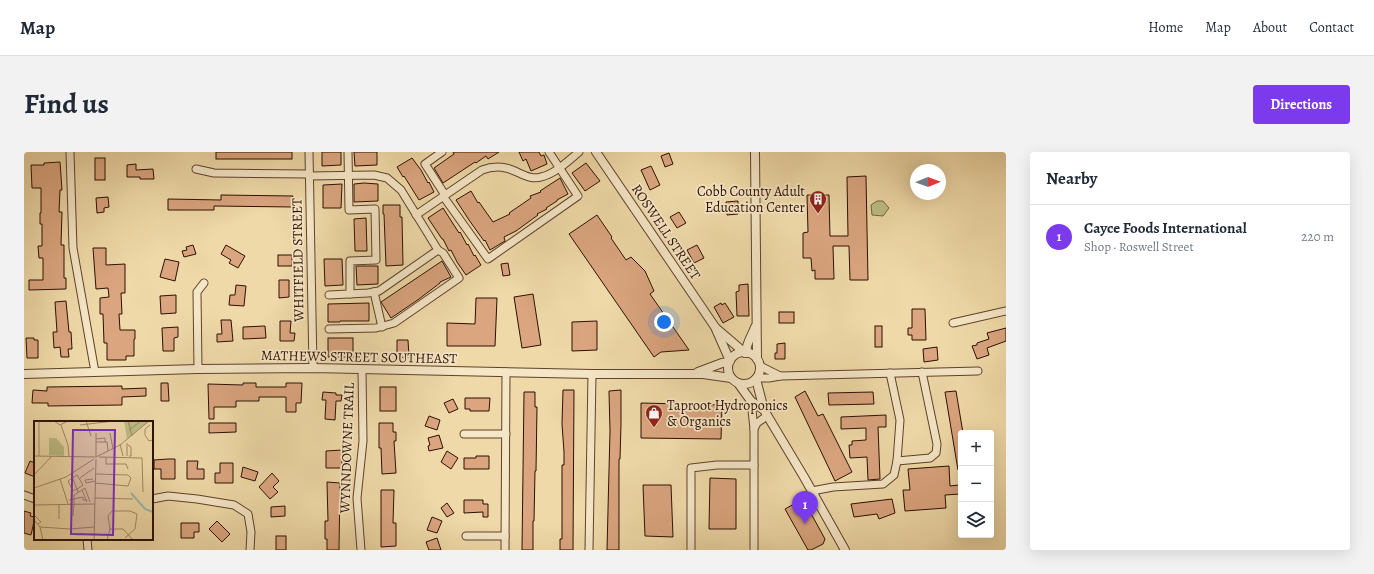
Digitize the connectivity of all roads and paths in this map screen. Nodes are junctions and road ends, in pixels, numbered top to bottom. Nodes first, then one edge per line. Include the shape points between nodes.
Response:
1 (70, 152) edge
2 (309, 152) edge
3 (348, 152) edge
4 (442, 152) edge
5 (549, 152) edge
6 (580, 152) edge
7 (596, 152) edge
8 (755, 152) edge
9 (559, 168) junction
10 (196, 169) dead end
11 (309, 175) junction
12 (348, 175) junction
13 (444, 195) junction
14 (416, 215) junction
15 (438, 250) junction
16 (204, 283) dead end
17 (374, 292) junction
18 (350, 294) junction
19 (329, 295) dead end
20 (1006, 311) edge
21 (757, 316) junction
22 (953, 323) dead end
23 (382, 327) junction
24 (715, 327) junction
25 (329, 329) dead end
26 (746, 352) junction
27 (730, 362) junction
28 (758, 362) junction
29 (313, 368) junction
30 (198, 369) junction
31 (362, 370) junction
32 (978, 371) dead end
33 (95, 372) junction
34 (506, 372) junction
35 (890, 372) junction
36 (922, 372) junction
37 (24, 374) edge
38 (592, 374) junction
39 (694, 374) junction
40 (780, 376) junction
41 (757, 378) junction
42 (735, 381) junction
43 (752, 402) junction
44 (766, 413) junction
45 (754, 429) junction
46 (464, 434) dead end
47 (506, 434) junction
48 (897, 461) junction
49 (754, 465) junction
50 (812, 491) junction
51 (24, 495) edge
52 (153, 499) edge
53 (34, 500) edge
54 (466, 536) dead end
55 (505, 536) junction
56 (87, 540) edge
57 (88, 550) edge
58 (250, 550) edge
59 (361, 550) edge
60 (505, 550) edge
61 (590, 550) edge
62 (691, 550) edge
63 (754, 550) edge
64 (845, 550) edge

1 - 33 street via 73,248
2 - 11 street, WHITFIELD STREET
3 - 12 street
4 - 13 street via 425,164
5 - 9 street
6 - 9 street
7 - 24 street, ROSWELL STREET
8 - 21 street
9 - 13 street via 535,178 506,168 488,168
9 - 13 street via 578,196 488,259
10 - 11 street via 214,173
11 - 12 street
11 - 29 street, WHITFIELD STREET
12 - 14 street via 387,178 400,190
12 - 18 street via 349,210 375,209 376,260 350,261
13 - 14 street
14 - 15 street
15 - 17 street
15 - 23 street via 443,253 460,278 399,320
16 - 30 street via 197,292
17 - 18 street
17 - 23 street
18 - 19 street
20 - 22 street
21 - 26 street
21 - 28 street
23 - 25 street
24 - 26 street, ROSWELL STREET
24 - 27 street, ROSWELL STREET
26 - 27 street via 738,354
26 - 28 street
27 - 39 street, MATHEWS STREET SOUTHEAST
27 - 42 street via 728,371
28 - 40 street
28 - 41 street via 760,370
29 - 30 street, MATHEWS STREET SOUTHEAST
29 - 31 street, MATHEWS STREET SOUTHEAST
30 - 33 street, MATHEWS STREET SOUTHEAST
31 - 34 street, MATHEWS STREET SOUTHEAST
31 - 59 street, WYNNDOWNE TRAIL via 363,441 356,498
32 - 36 street
33 - 37 street, MATHEWS STREET SOUTHEAST
34 - 38 street, MATHEWS STREET SOUTHEAST
34 - 47 street
35 - 36 street
35 - 40 street
35 - 48 street via 900,420
36 - 48 street via 937,444 936,453 930,458
38 - 39 street, MATHEWS STREET SOUTHEAST
38 - 61 street
39 - 42 street, MATHEWS STREET SOUTHEAST via 712,374
40 - 41 street
41 - 42 street via 746,384
41 - 44 street
42 - 43 street
43 - 44 street
43 - 45 street
44 - 45 street
44 - 50 street
45 - 49 street
46 - 47 street
47 - 55 street
48 - 50 street via 894,475 884,484
49 - 62 street via 691,468
49 - 63 street
50 - 64 street
51 - 53 street
52 - 58 street via 168,496 234,505 248,514
54 - 55 street
55 - 60 street
56 - 57 street

